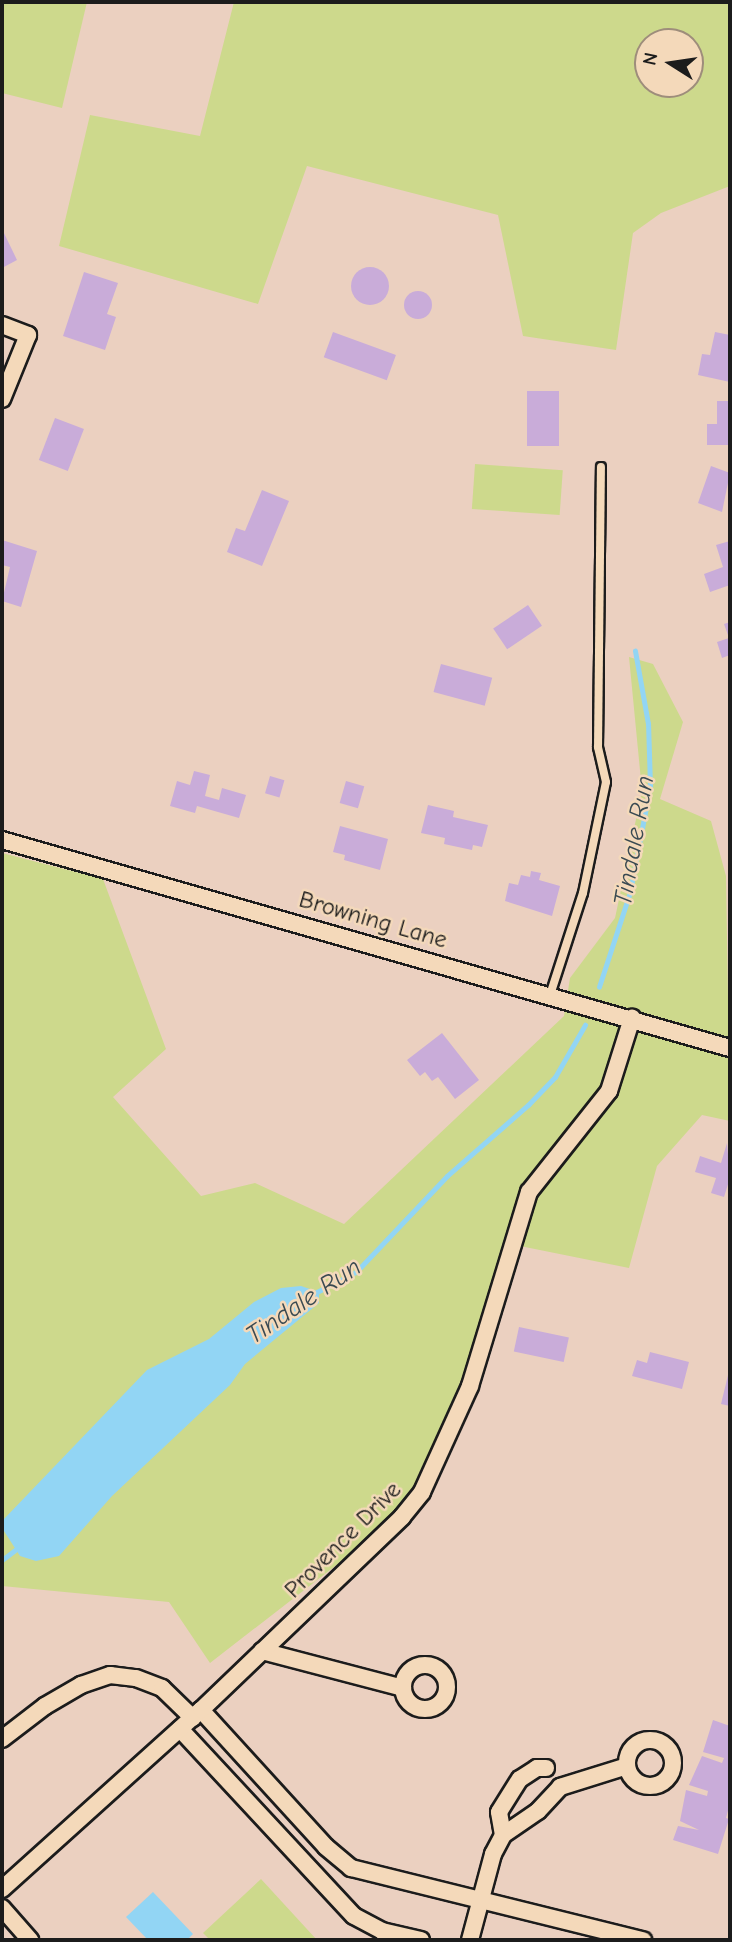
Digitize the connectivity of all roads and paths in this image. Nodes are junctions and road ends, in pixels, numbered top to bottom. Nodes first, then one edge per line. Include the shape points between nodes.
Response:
1 (2, 326) edge
2 (2, 399) edge
3 (601, 467) dead end
4 (2, 839) edge
5 (550, 995) junction
6 (632, 1018) junction
7 (730, 1048) edge
8 (262, 1651) junction
9 (403, 1688) dead end
10 (197, 1714) junction
11 (180, 1729) junction
12 (2, 1739) edge
13 (627, 1766) dead end
14 (546, 1768) dead end
15 (503, 1835) junction
16 (2, 1889) edge
17 (480, 1902) junction
18 (2, 1908) edge
19 (30, 1940) edge
20 (421, 1940) edge
21 (470, 1940) edge
22 (643, 1940) edge

1 - 2 street via 28,335
3 - 5 lane via 598,747 606,782 583,893
4 - 5 street, Browning Lane
5 - 6 street, Browning Lane
6 - 7 street, Browning Lane
6 - 8 street, Provence Drive via 609,1091 529,1192 470,1386 422,1492 402,1517
8 - 9 street
8 - 10 street, Provence Drive
10 - 11 street, Provence Drive
10 - 12 street via 162,1688 110,1675 54,1700
10 - 17 street via 351,1868
11 - 16 street, Provence Drive
11 - 20 street via 354,1916 382,1931
13 - 15 street via 560,1787 538,1811
14 - 15 street via 537,1768 520,1779 499,1812
15 - 17 street
17 - 21 street
17 - 22 street
18 - 19 street

